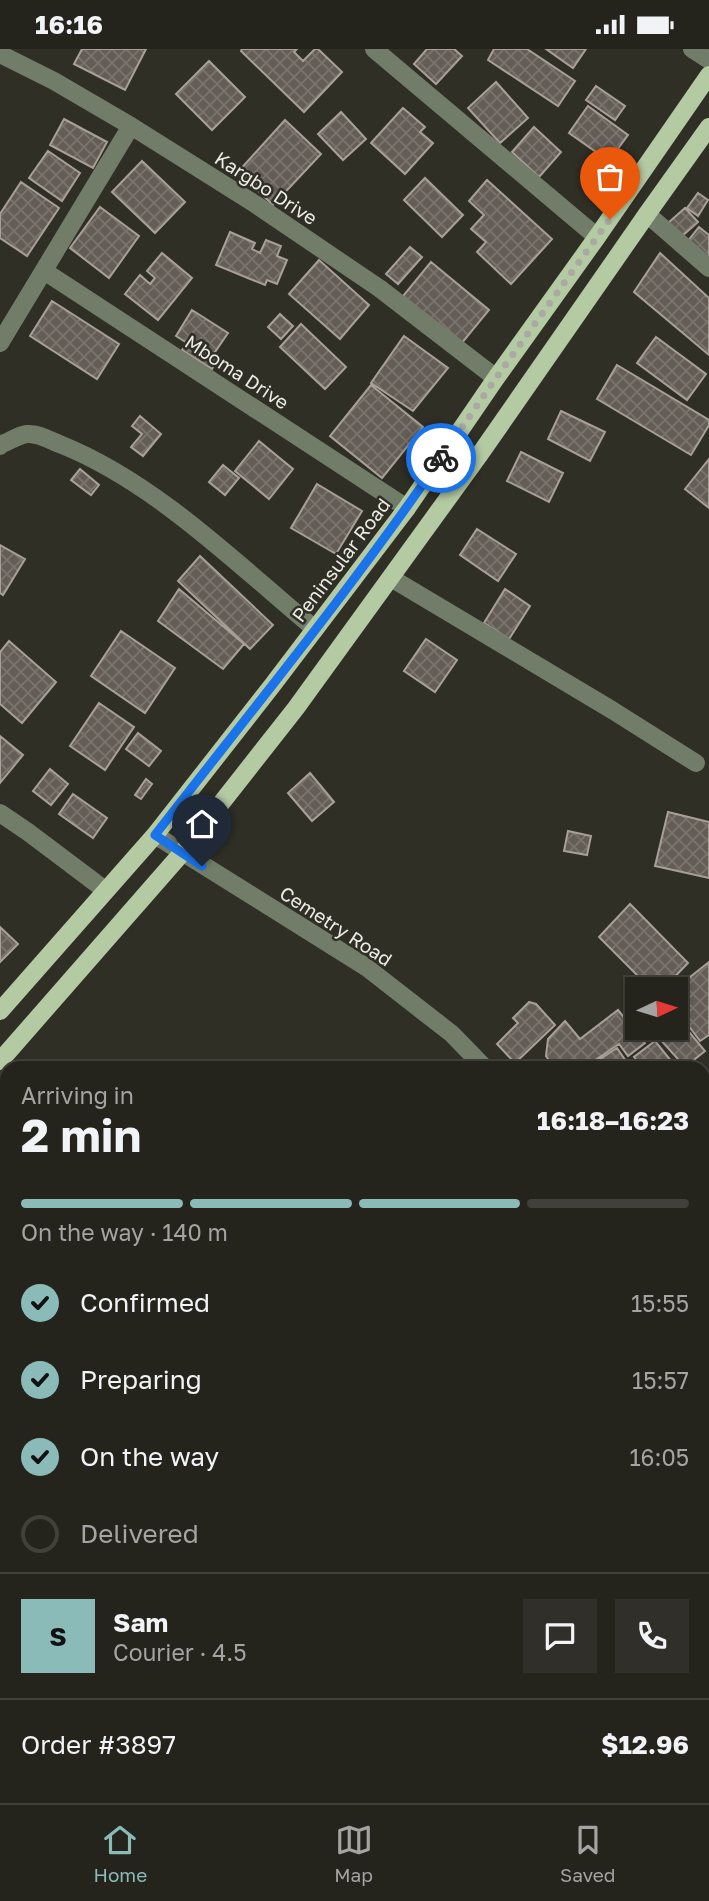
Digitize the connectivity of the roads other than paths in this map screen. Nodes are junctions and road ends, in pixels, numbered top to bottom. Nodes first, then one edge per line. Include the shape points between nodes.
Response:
1 (374, 49) edge
2 (692, 49) edge
3 (0, 54) edge
4 (709, 60) edge
5 (709, 75) edge
6 (131, 126) junction
7 (709, 127) edge
8 (647, 213) junction
9 (597, 237) junction
10 (709, 268) edge
11 (44, 271) junction
12 (0, 343) edge
13 (496, 378) junction
14 (0, 446) edge
15 (407, 508) junction
16 (391, 578) junction
17 (315, 629) junction
18 (696, 763) dead end
19 (0, 813) edge
20 (155, 835) junction
21 (182, 853) junction
22 (105, 890) junction
23 (0, 1011) edge
24 (0, 1061) edge
25 (478, 1061) edge

1 - 9 street
2 - 4 street
3 - 6 street, Kargbo Drive
5 - 9 main road, Peninsular Road
6 - 11 street
6 - 13 street, Kargbo Drive via 379,288
7 - 8 main road
8 - 10 street
8 - 16 main road
9 - 13 main road, Peninsular Road
11 - 12 street
11 - 15 street, Mboma Drive
13 - 15 main road, Peninsular Road
14 - 17 street via 25,434 77,451 168,506
15 - 17 main road, Peninsular Road
16 - 18 street
16 - 21 main road
17 - 20 main road, Peninsular Road
19 - 22 street
20 - 21 street, Cemetry Road
20 - 22 main road, Peninsular Road
21 - 24 main road
21 - 25 street, Cemetry Road via 366,967 452,1034
22 - 23 main road, Peninsular Road

